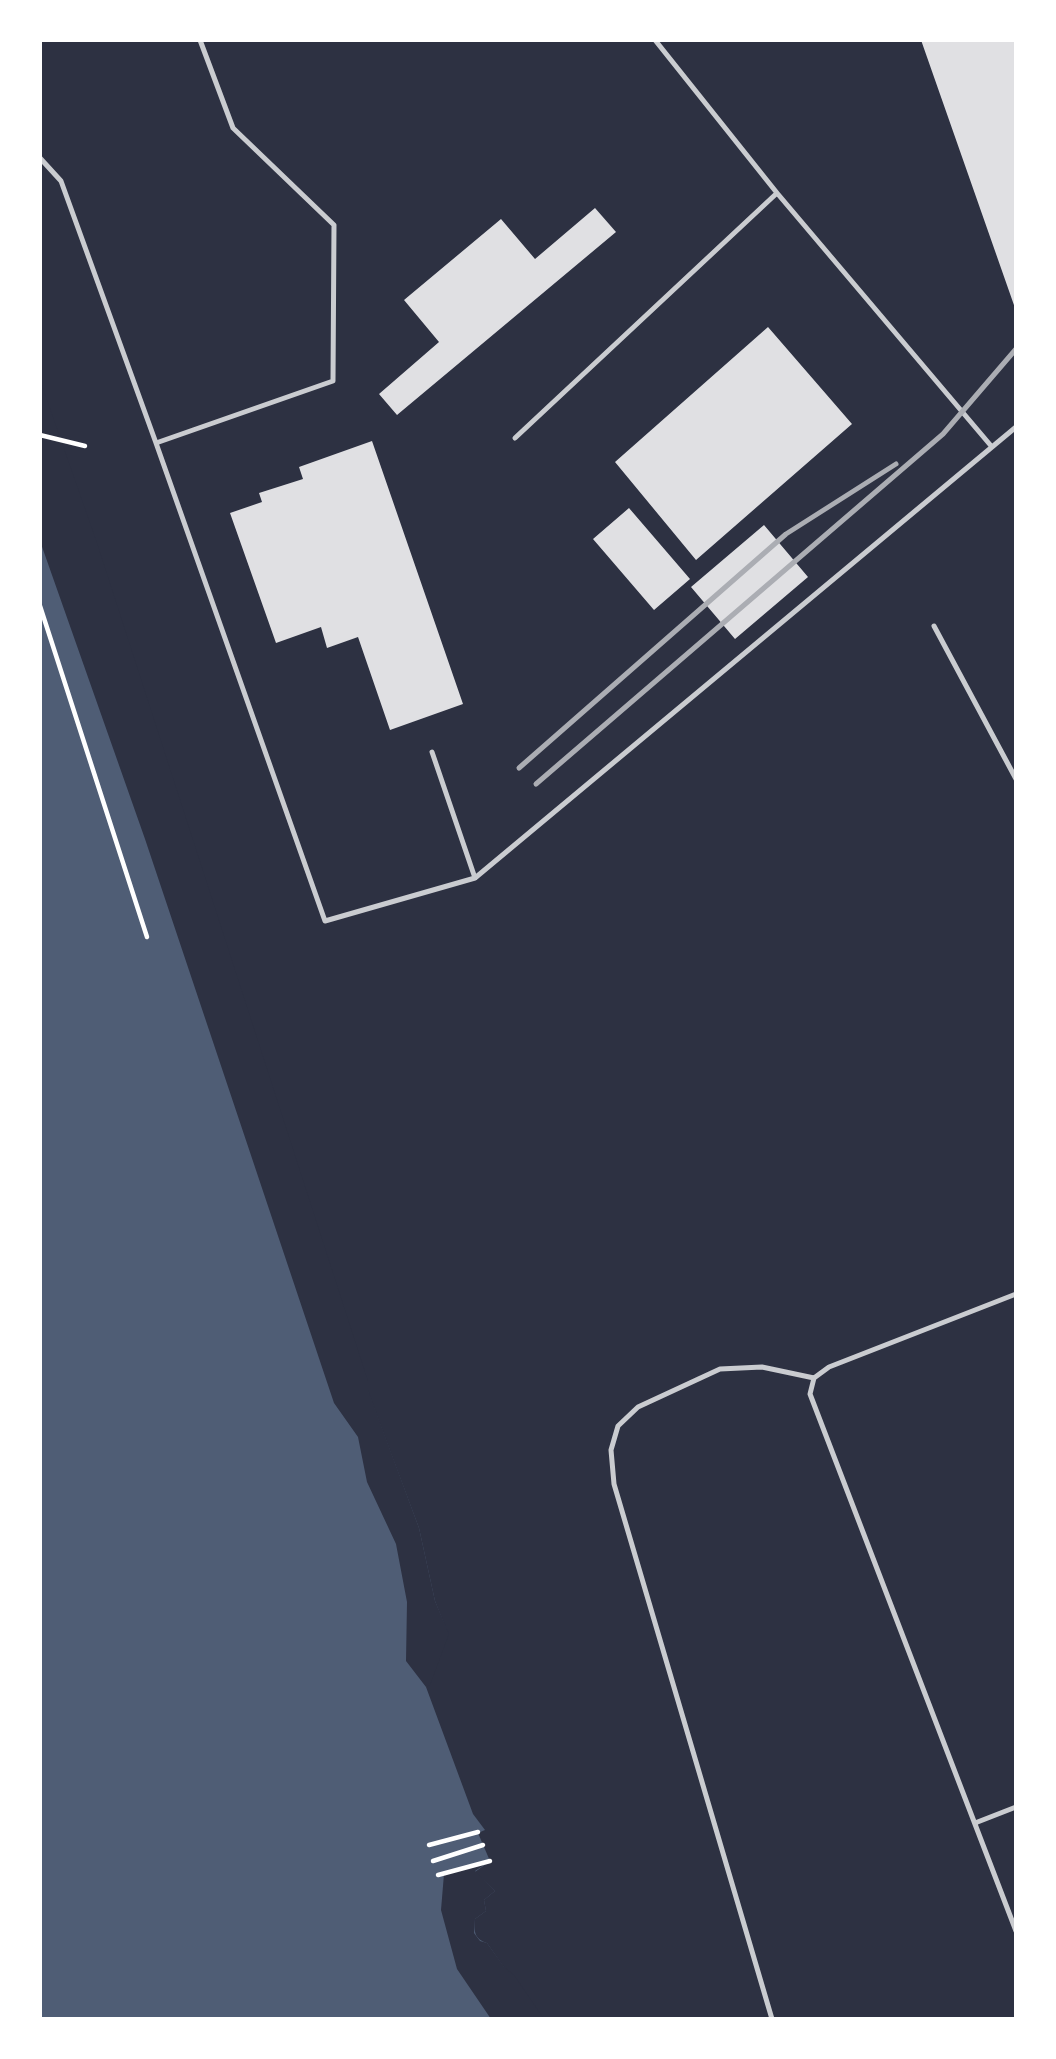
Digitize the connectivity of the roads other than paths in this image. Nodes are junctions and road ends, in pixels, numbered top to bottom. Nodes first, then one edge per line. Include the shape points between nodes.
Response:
1 (200, 40) edge
2 (655, 40) edge
3 (40, 158) edge
4 (777, 193) junction
5 (1016, 427) edge
6 (515, 438) dead end
7 (156, 443) junction
8 (992, 447) junction
9 (934, 626) dead end
10 (432, 752) dead end
11 (1016, 779) edge
12 (475, 878) junction
13 (1016, 1294) edge
14 (814, 1378) junction
15 (1016, 1807) edge
16 (975, 1823) junction
17 (1016, 1930) edge
18 (772, 2019) edge

1 - 7 lane via 233,128 334,225 333,381
2 - 4 lane
3 - 7 lane via 61,181
4 - 6 lane
4 - 8 lane
5 - 8 lane
7 - 12 lane via 325,920
8 - 12 lane
9 - 11 lane
10 - 12 lane
13 - 14 lane via 829,1367
14 - 16 lane via 810,1394
14 - 18 lane via 762,1367 720,1369 638,1407 618,1426 611,1450 614,1483
15 - 16 lane
16 - 17 lane

